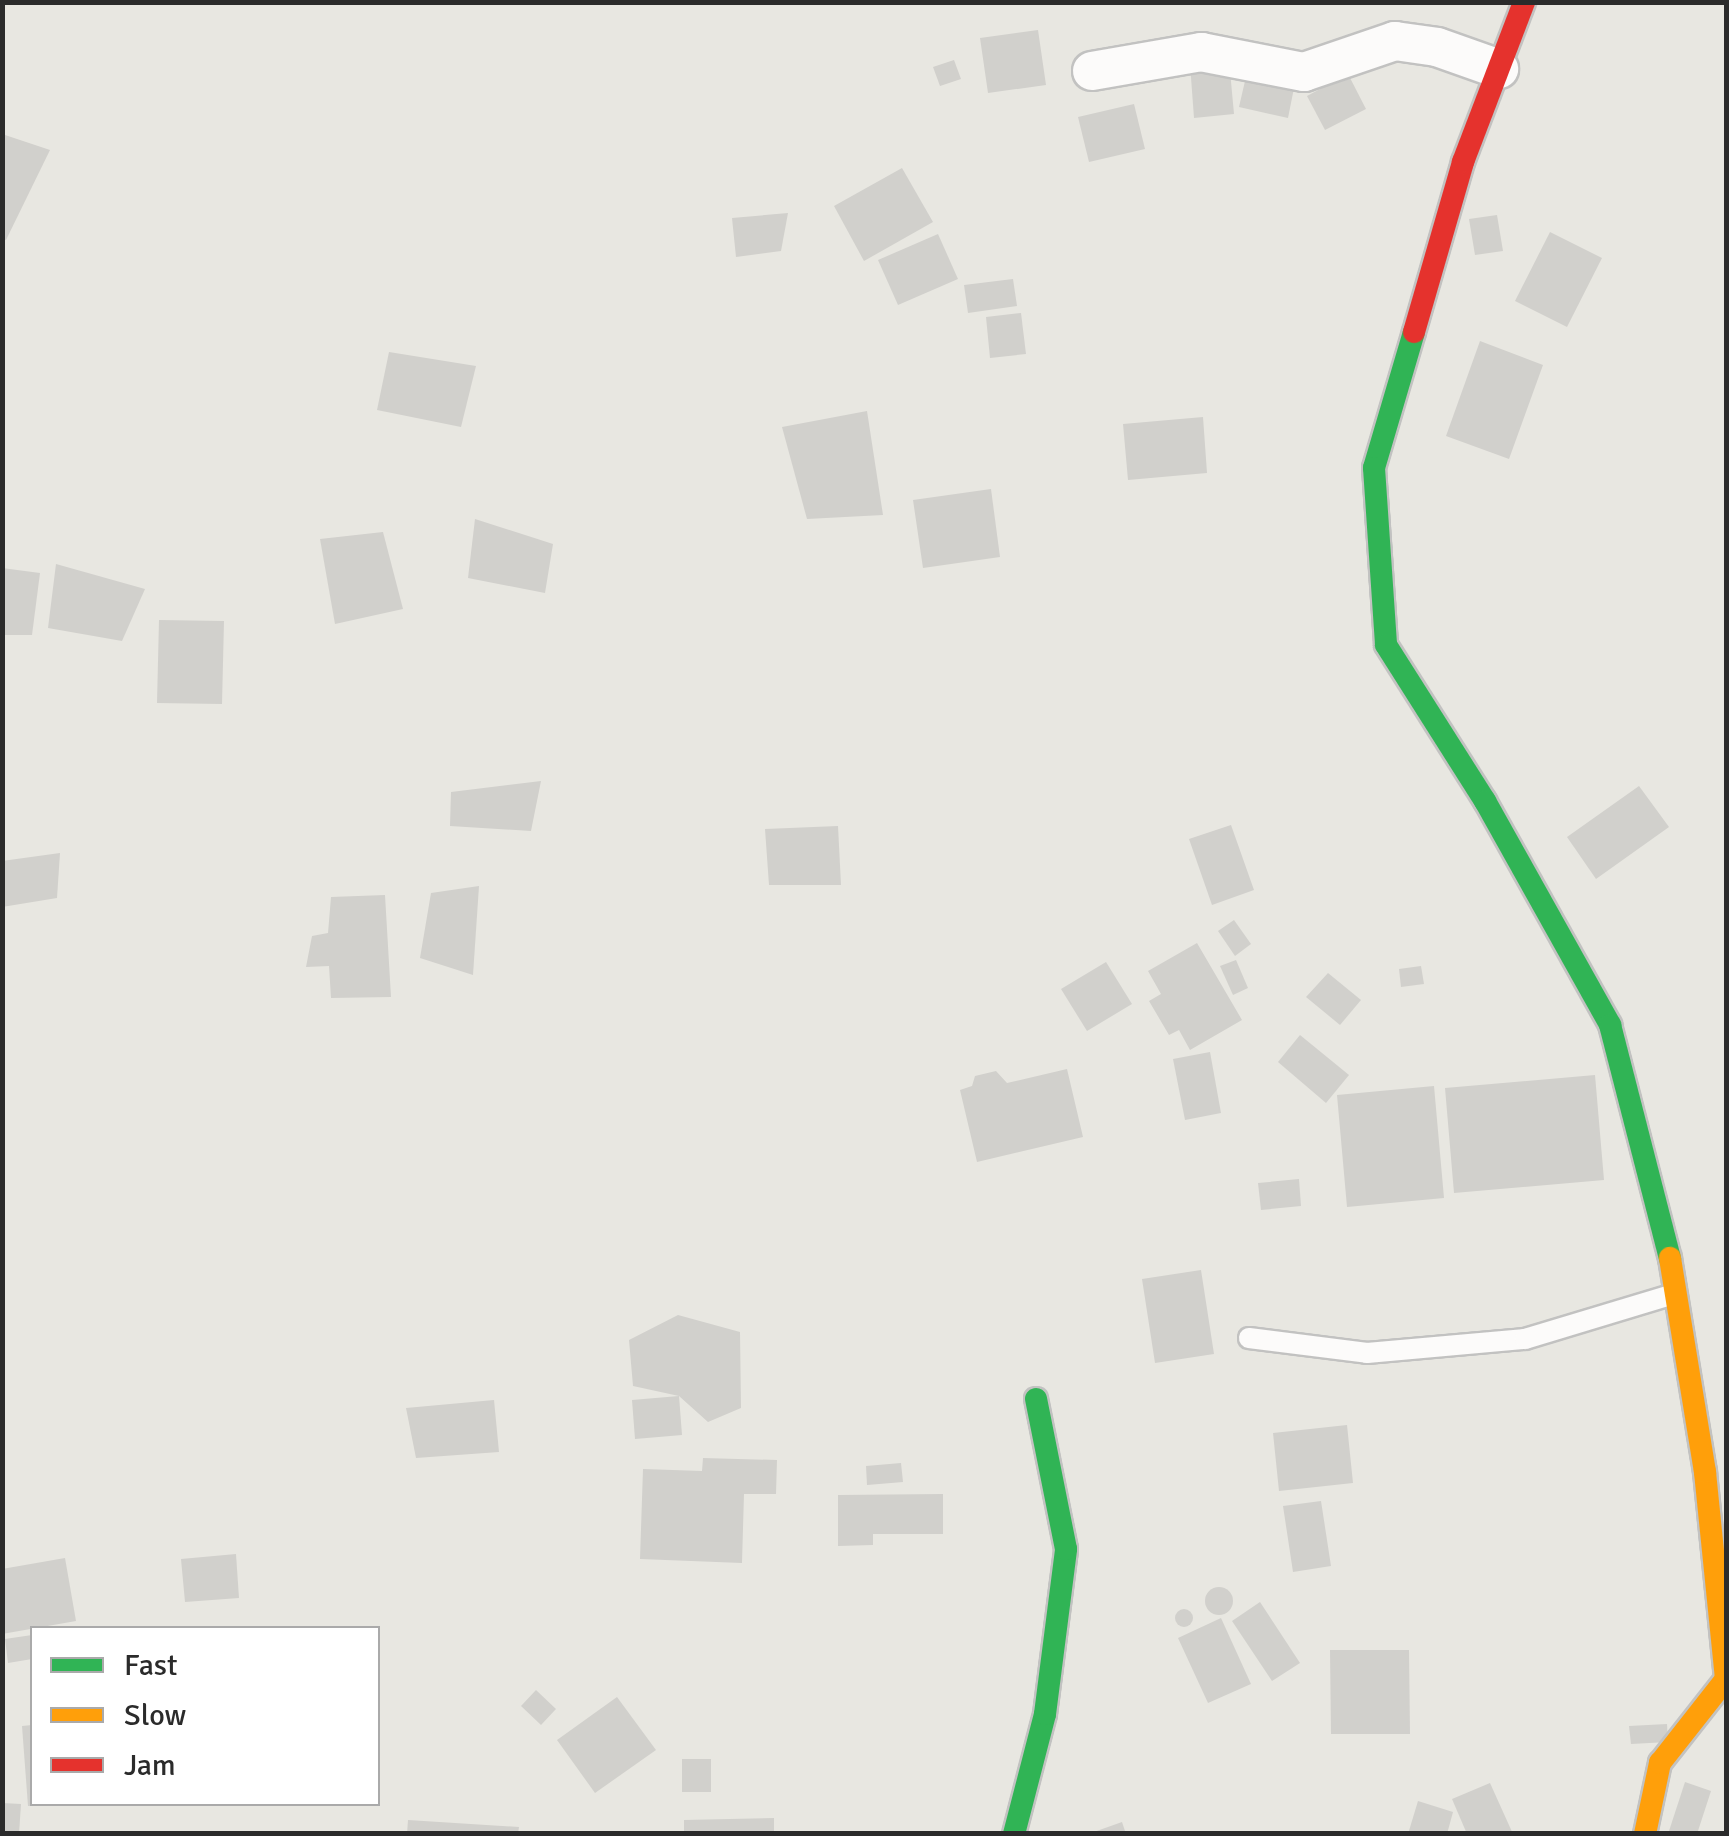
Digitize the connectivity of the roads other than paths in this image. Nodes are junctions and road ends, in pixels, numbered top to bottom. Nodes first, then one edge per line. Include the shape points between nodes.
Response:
1 (1524, 2) edge
2 (1499, 69) junction
3 (1092, 70) dead end
4 (1676, 1293) junction
5 (1250, 1338) dead end
6 (1036, 1399) dead end
7 (1726, 1679) edge
8 (1014, 1834) edge
9 (1645, 1834) edge

1 - 2 street
2 - 3 street via 1437,47 1395,41 1304,72 1201,52
2 - 4 street via 1464,162 1374,468 1386,646 1485,801 1610,1025
4 - 5 lane via 1525,1339 1367,1353
4 - 7 street via 1705,1472
6 - 8 street via 1066,1548 1045,1714
7 - 9 street via 1660,1764

